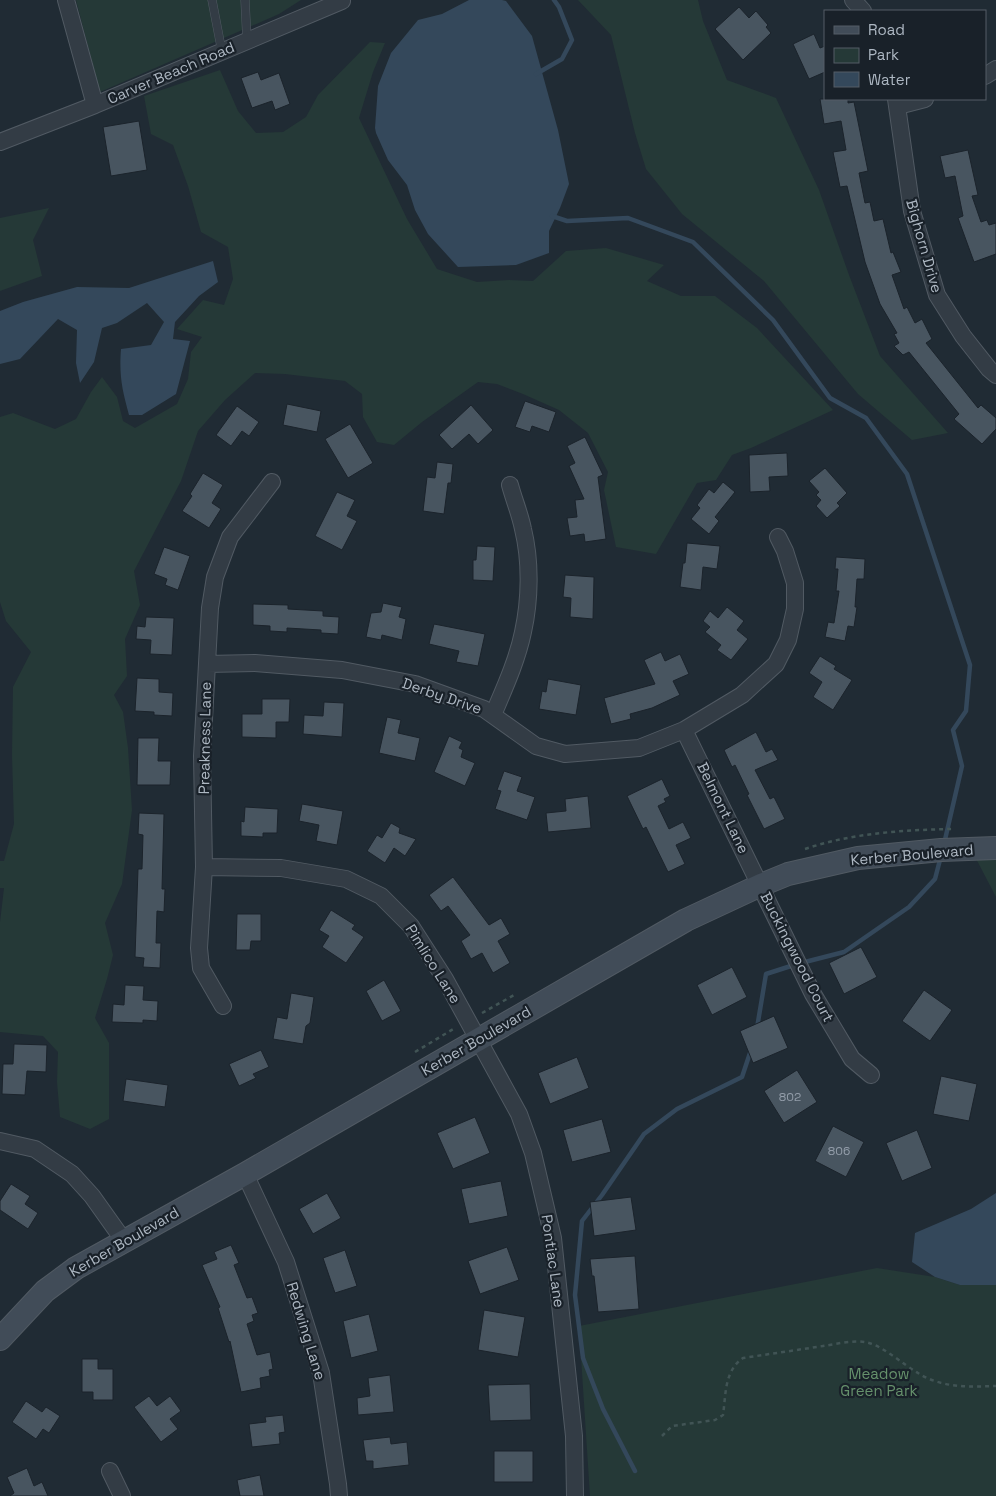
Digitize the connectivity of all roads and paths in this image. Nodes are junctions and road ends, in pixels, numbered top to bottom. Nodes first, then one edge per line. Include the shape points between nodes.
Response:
1 (66, 0) edge
2 (212, 0) edge
3 (245, 0) edge
4 (343, 0) edge
5 (853, 0) edge
6 (861, 10) edge
7 (247, 41) junction
8 (222, 52) junction
9 (916, 100) edge
10 (897, 102) edge
11 (95, 105) junction
12 (0, 142) edge
13 (996, 375) edge
14 (272, 482) dead end
15 (510, 485) dead end
16 (778, 536) dead end
17 (207, 664) junction
18 (493, 715) junction
19 (684, 730) junction
20 (996, 848) edge
21 (204, 867) junction
22 (761, 885) junction
23 (223, 1006) dead end
24 (479, 1039) junction
25 (871, 1076) dead end
26 (0, 1141) edge
27 (244, 1174) junction
28 (124, 1241) junction
29 (0, 1339) edge
30 (996, 1386) edge
31 (662, 1436) dead end
32 (110, 1471) dead end
33 (122, 1496) edge
34 (338, 1496) edge
35 (575, 1496) edge

1 - 11 street
2 - 8 lane
3 - 7 lane
4 - 7 street, Carver Beach Road
5 - 6 street
7 - 8 street, Carver Beach Road
8 - 11 street, Carver Beach Road
9 - 10 street
10 - 13 street, Bighorn Drive via 912,210 937,295 963,336
11 - 12 street, Carver Beach Road
14 - 17 street, Preakness Lane via 230,537 214,577
15 - 18 street via 523,530 528,562 528,597 523,633
16 - 19 street, Derby Drive via 795,583 795,609 788,640 776,664 742,696
17 - 18 street, Derby Drive via 255,663 351,672 415,684
17 - 21 street, Preakness Lane via 202,756
18 - 19 street, Derby Drive via 536,746 565,754 639,748
19 - 22 street, Belmont Lane
20 - 22 street, Kerber Boulevard via 858,858 788,874
21 - 23 street, Preakness Lane via 199,948 201,968
21 - 24 street, Pimlico Lane via 281,868 346,878 381,896 411,926
22 - 24 street, Kerber Boulevard via 686,920
22 - 25 street, Buckingwood Court via 813,994 852,1059
24 - 27 street, Kerber Boulevard
24 - 35 street, Pontiac Lane via 519,1114 533,1153 553,1238 574,1436
26 - 28 street via 35,1149 72,1174
27 - 28 street, Kerber Boulevard
27 - 34 street, Redwing Lane via 286,1262 321,1373
28 - 29 street, Kerber Boulevard via 76,1268 45,1291
30 - 31 path via 941,1384 920,1375 870,1343 846,1343 744,1358 737,1362 726,1383 723,1415 715,1420 672,1426
32 - 33 street

